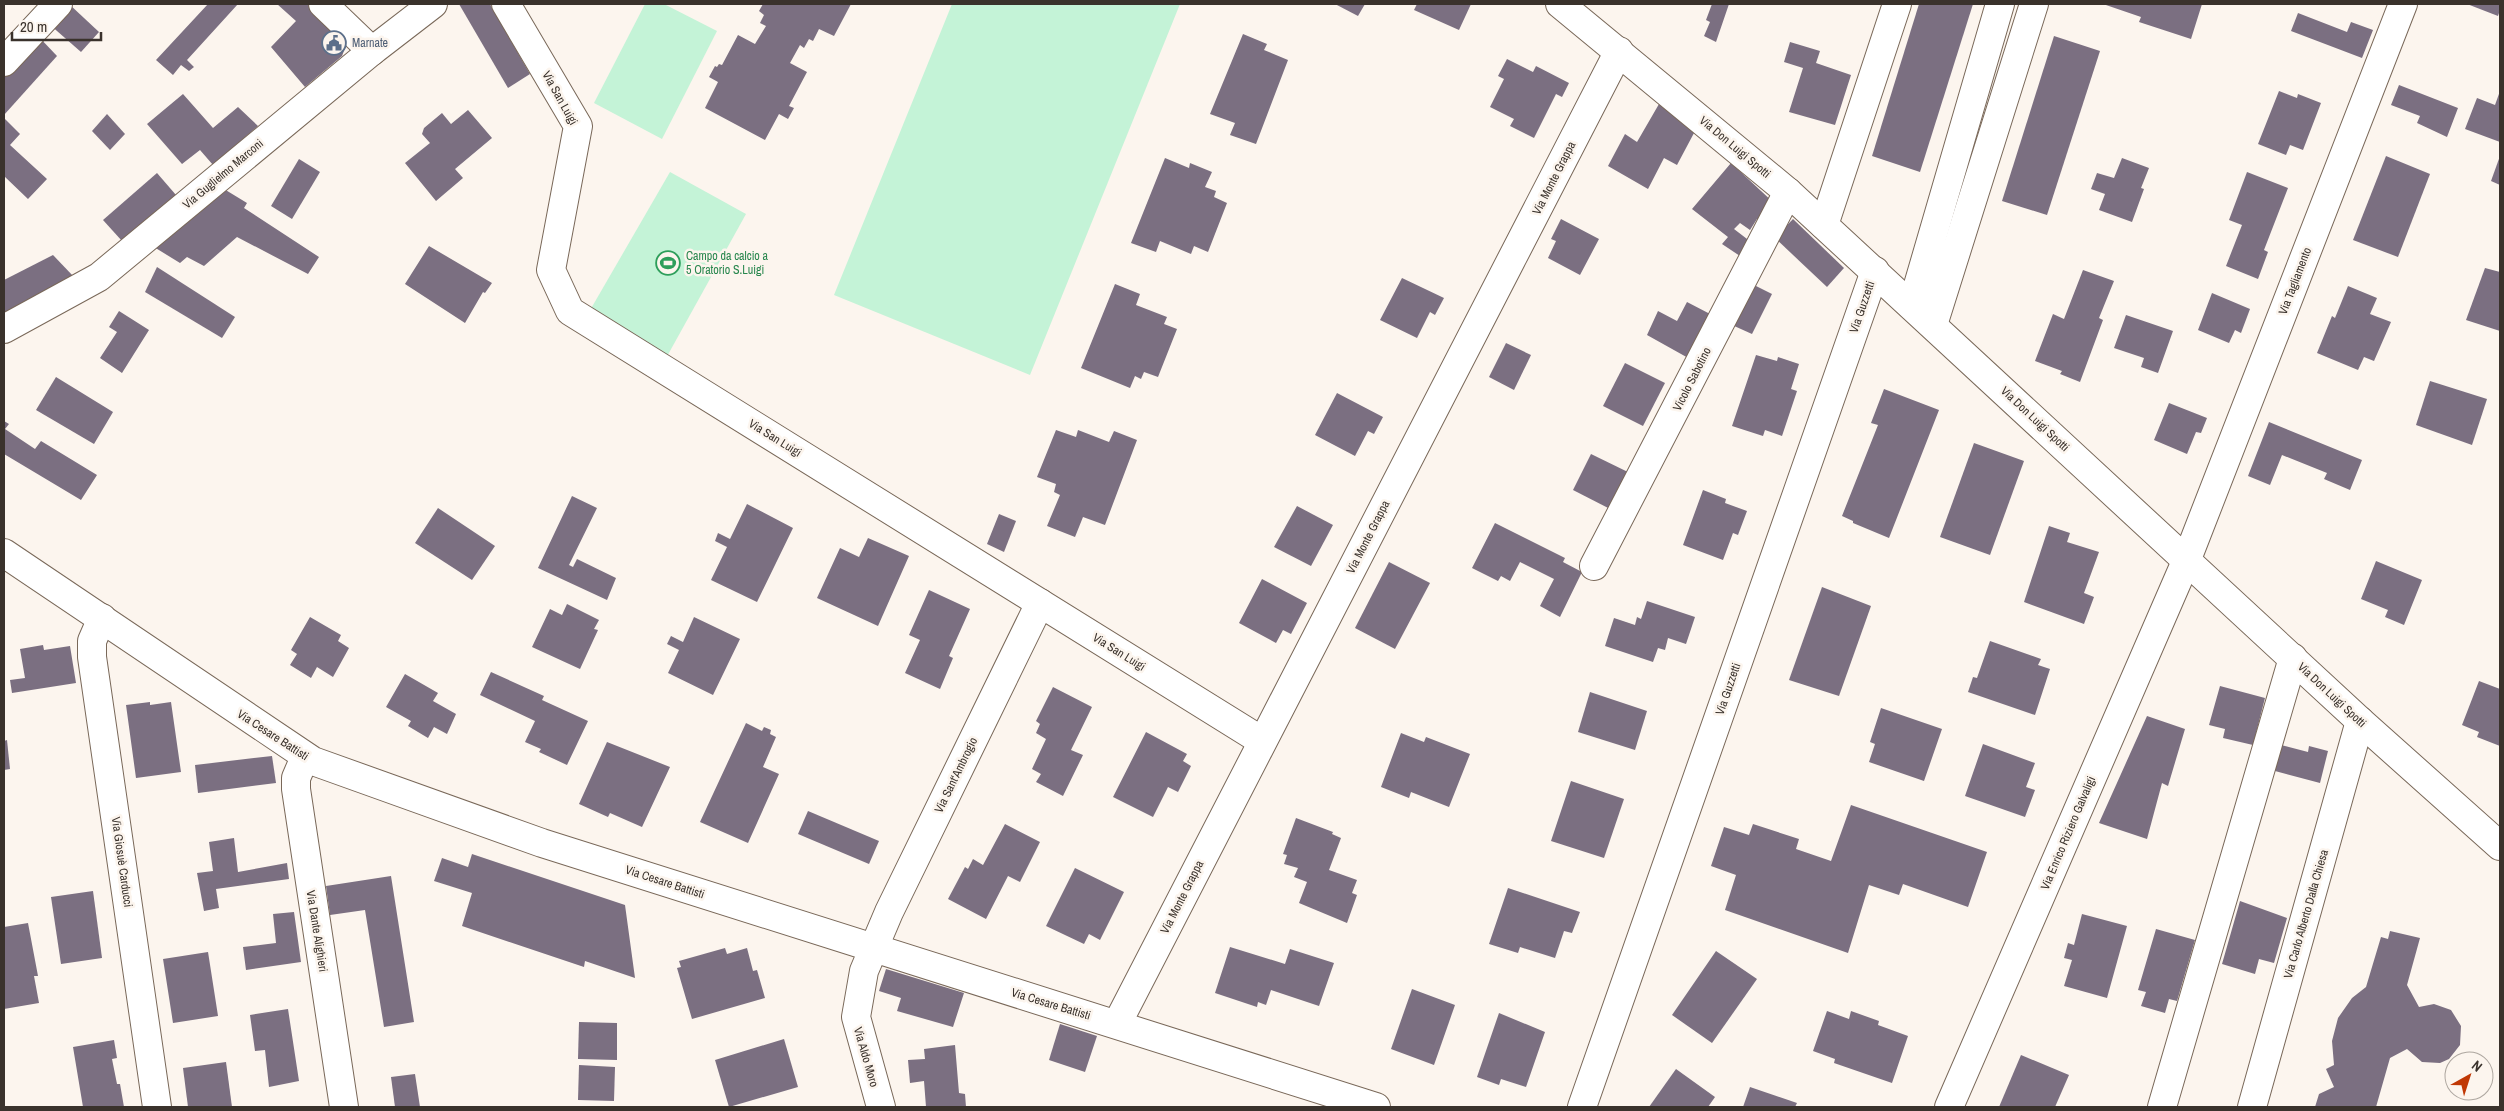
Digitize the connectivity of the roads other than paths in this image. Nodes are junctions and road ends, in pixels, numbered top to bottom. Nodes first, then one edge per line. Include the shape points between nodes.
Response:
1 (58, 4) edge
2 (323, 4) edge
3 (433, 4) edge
4 (506, 4) edge
5 (1560, 4) edge
6 (1897, 4) edge
7 (2000, 4) edge
8 (2034, 4) edge
9 (2403, 4) edge
10 (372, 51) junction
11 (1619, 51) junction
12 (4, 62) edge
13 (1788, 192) junction
14 (1824, 225) junction
15 (1875, 271) junction
16 (1912, 306) junction
17 (1933, 325) junction
18 (4, 329) edge
19 (4, 553) edge
20 (2187, 559) junction
21 (1594, 566) dead end
22 (1040, 602) junction
23 (102, 618) junction
24 (2293, 658) junction
25 (2360, 721) junction
26 (1262, 741) junction
27 (305, 757) junction
28 (2500, 846) edge
29 (872, 948) junction
30 (1117, 1024) junction
31 (157, 1107) edge
32 (344, 1107) edge
33 (881, 1107) edge
34 (1376, 1107) edge
35 (1582, 1107) edge
36 (1950, 1107) edge
37 (2162, 1107) edge
38 (2252, 1107) edge

1 - 12 street
2 - 10 street
3 - 10 street, Via Guglielmo Marconi
4 - 22 street, Via San Luigi via 578,126 551,270 570,311
5 - 11 street, Via Don Luigi Spotti
6 - 14 street
7 - 16 street
8 - 17 street
9 - 20 street, Via Tagliamento
10 - 18 street, Via Guglielmo Marconi via 99,278
11 - 13 street, Via Don Luigi Spotti
11 - 26 street, Via Monte Grappa
13 - 14 street, Via Don Luigi Spotti
13 - 21 street, Vicolo Sabotino
14 - 15 street, Via Don Luigi Spotti
15 - 16 street, Via Don Luigi Spotti
15 - 35 street, Via Guzzetti
16 - 17 street, Via Don Luigi Spotti
17 - 20 street, Via Don Luigi Spotti
19 - 23 street, Via Cesare Battisti
20 - 24 street, Via Don Luigi Spotti
20 - 36 street, Via Enrico Riziero Galvaligi
22 - 26 street, Via San Luigi
22 - 29 street, Via Sant'Ambrogio
23 - 27 street, Via Cesare Battisti
23 - 31 street, Via Giosuè Carducci via 92,641 92,657
24 - 25 street, Via Don Luigi Spotti
24 - 37 street
25 - 28 street, Via Don Luigi Spotti
25 - 38 street, Via Carlo Alberto Dalla Chiesa
26 - 30 street, Via Monte Grappa
27 - 29 street, Via Cesare Battisti via 542,842
27 - 32 street, Via Dante Alighieri via 296,778 296,789
29 - 30 street, Via Cesare Battisti
29 - 33 street, Via Aldo Moro via 861,981 856,1017
30 - 34 street, Via Cesare Battisti

